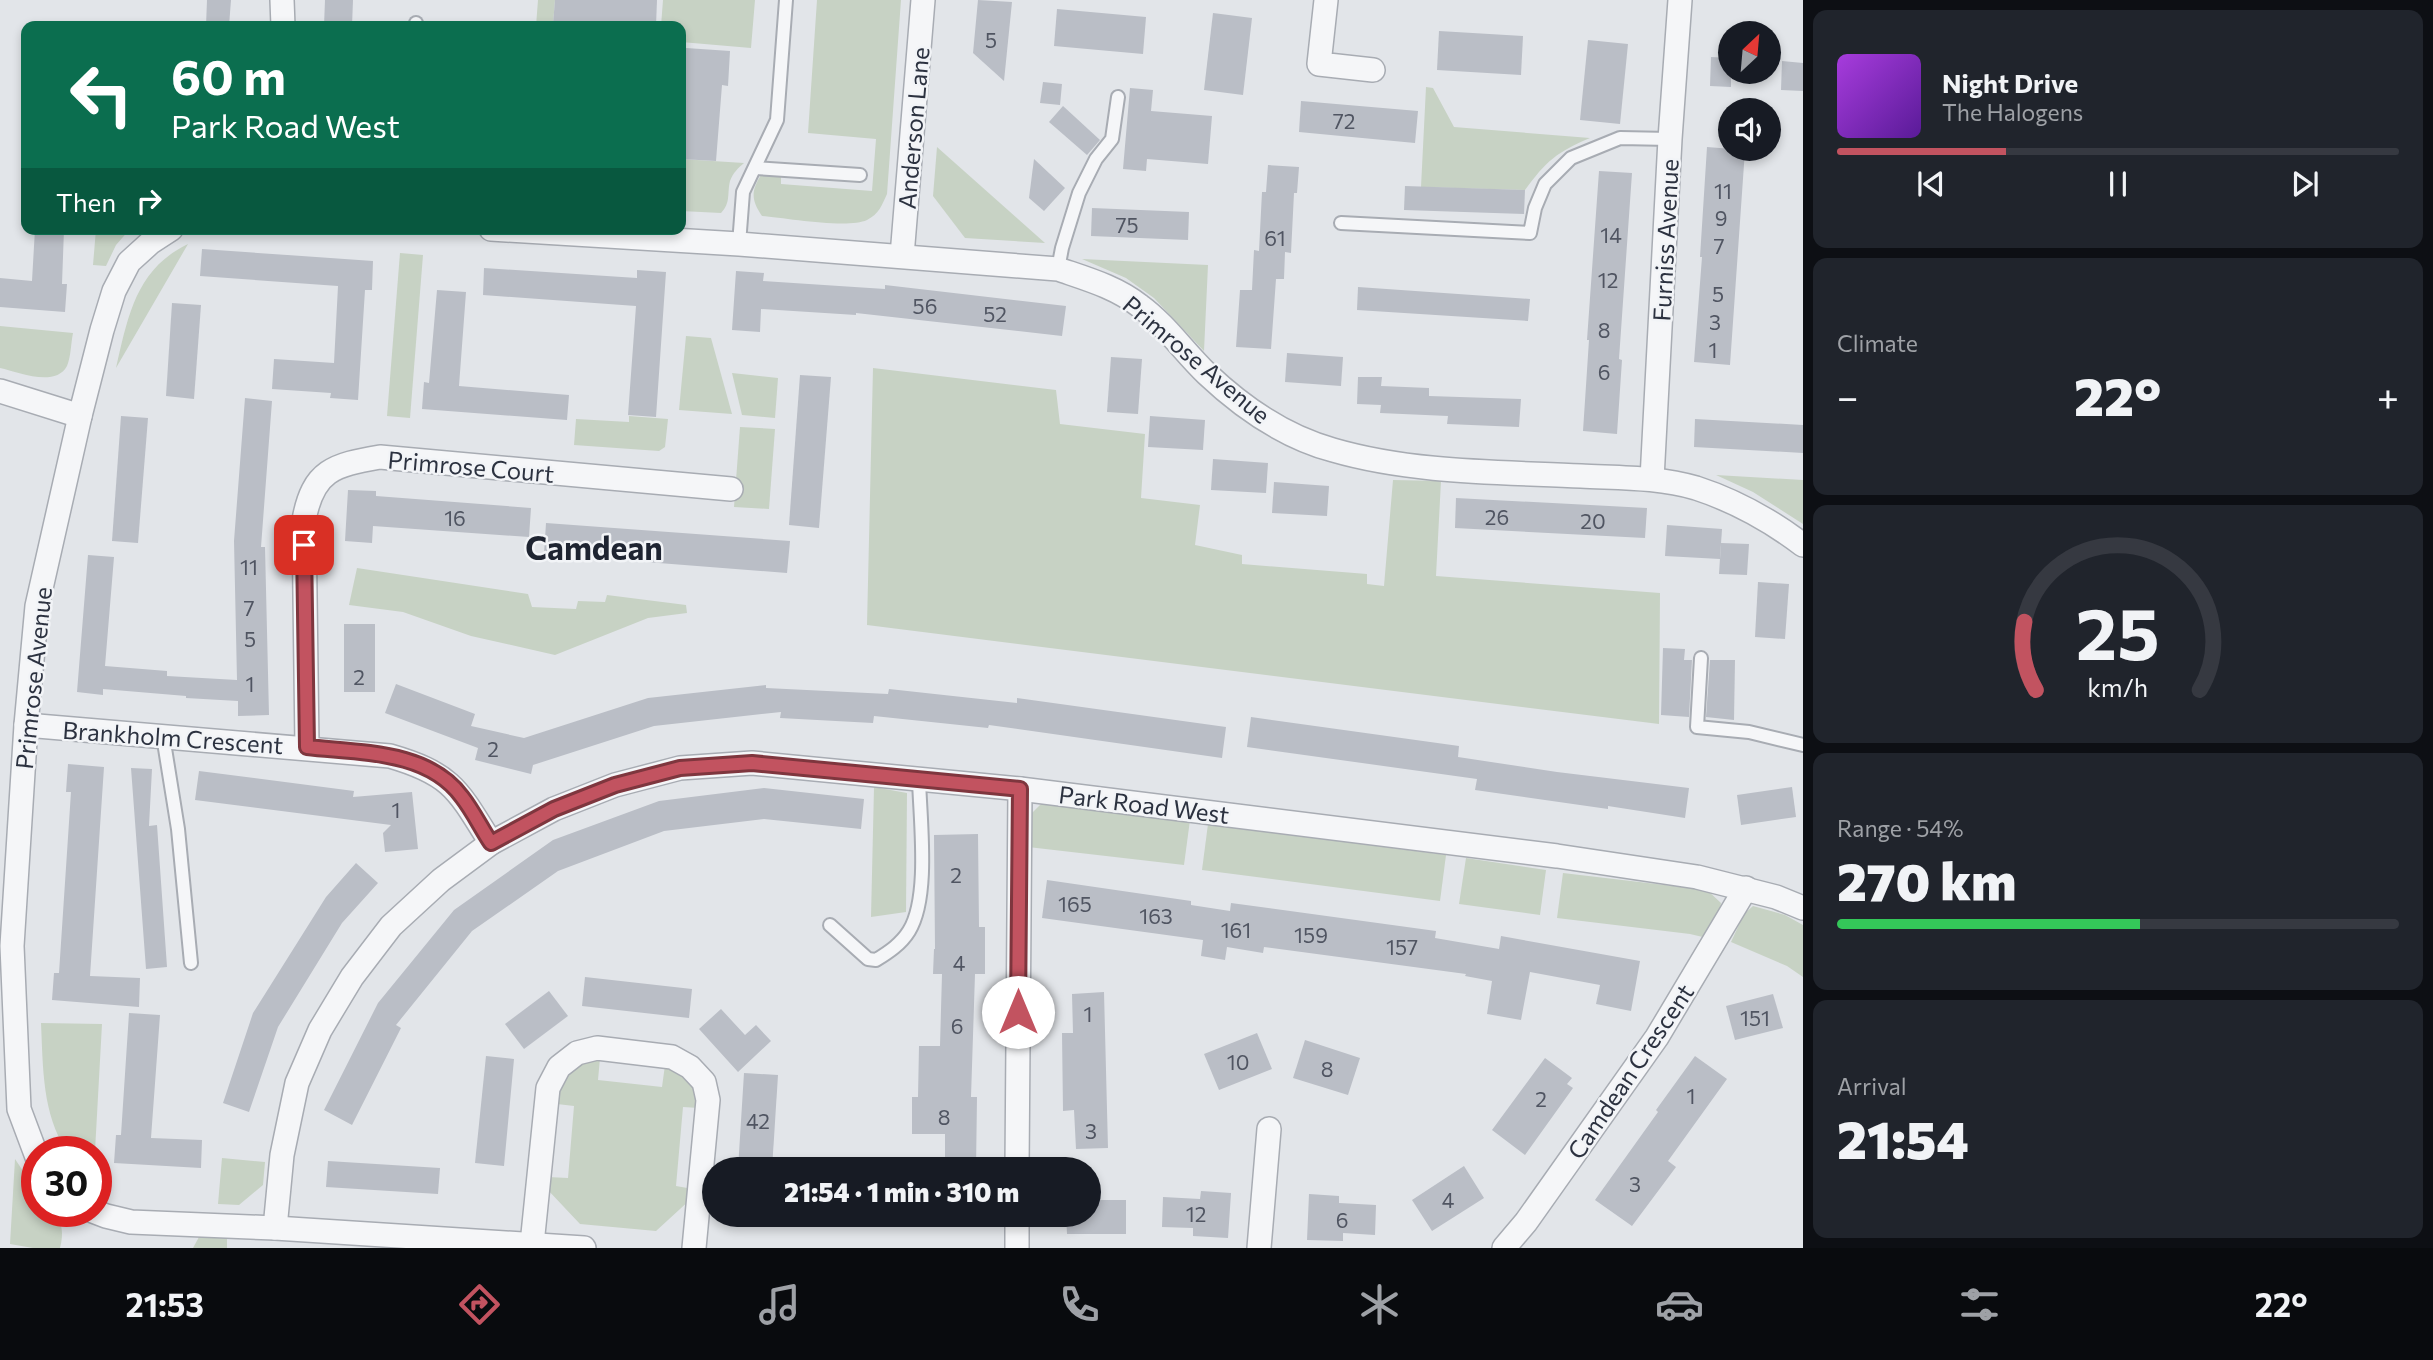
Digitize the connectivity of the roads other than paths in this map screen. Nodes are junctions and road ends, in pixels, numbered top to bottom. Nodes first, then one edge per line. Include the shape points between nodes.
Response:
1 (282, 0) edge
2 (786, 0) edge
3 (923, 0) edge
4 (1326, 0) edge
5 (1680, 0) edge
6 (282, 21) edge
7 (1373, 70) dead end
8 (1118, 97) dead end
9 (1670, 139) junction
10 (755, 167) junction
11 (860, 175) dead end
12 (1341, 223) dead end
13 (162, 235) edge
14 (590, 235) edge
15 (739, 244) junction
16 (902, 256) junction
17 (1058, 270) junction
18 (0, 391) edge
19 (80, 416) junction
20 (1652, 479) junction
21 (731, 489) dead end
22 (1803, 545) edge
23 (1701, 658) dead end
24 (26, 725) junction
25 (163, 736) junction
26 (1803, 745) edge
27 (307, 747) junction
28 (919, 779) junction
29 (1020, 789) junction
30 (491, 843) junction
31 (1745, 888) junction
32 (1803, 908) edge
33 (830, 925) dead end
34 (6, 945) edge
35 (191, 963) dead end
36 (1269, 1129) dead end
37 (29, 1136) edge
38 (1017, 1157) edge
39 (112, 1217) edge
40 (1017, 1227) edge
41 (275, 1228) junction
42 (532, 1244) junction
43 (584, 1248) edge
44 (694, 1248) edge
45 (1017, 1248) edge
46 (1259, 1248) edge
47 (1504, 1248) edge

1 - 6 street
2 - 10 lane via 777,120
3 - 16 street, Anderson Lane
4 - 7 street via 1319,64
5 - 9 street, Furniss Avenue
8 - 17 lane via 1112,139 1079,193
9 - 12 lane via 1620,138 1571,158 1545,184 1530,233
9 - 20 street, Furniss Avenue
10 - 11 lane
10 - 15 lane via 743,192
13 - 19 street, Primrose Avenue via 129,262 114,291
14 - 15 street, Primrose Avenue
15 - 16 street, Primrose Avenue
16 - 17 street, Primrose Avenue
17 - 20 street, Primrose Avenue via 1104,284 1140,306 1252,412 1293,436 1332,450 1378,461 1463,470
18 - 19 street
19 - 24 street, Primrose Avenue via 37,606
20 - 22 street, Primrose Avenue via 1694,487 1737,503
21 - 27 street, Primrose Court via 380,457 345,463 322,477 308,498 304,520
23 - 26 lane via 1697,727 1749,732
24 - 25 street, Brankholm Crescent
24 - 34 street, Primrose Avenue
25 - 27 street, Brankholm Crescent
25 - 35 lane via 178,829
27 - 30 street, Brankholm Crescent via 390,756 417,764 445,779 462,796
28 - 29 street, Park Road West
28 - 30 street, Park Road West via 752,763 680,768 615,785 554,809
28 - 33 lane via 921,888 918,913 908,933 876,960 868,959
29 - 31 street, Park Road West via 1585,860
29 - 38 street
30 - 41 street, Park Road West via 391,926 320,1030 297,1083 282,1155
31 - 32 street, Park Road West
31 - 47 street, Camdean Crescent via 1657,1037
34 - 37 street, Primrose Avenue via 19,1109
36 - 46 street
39 - 41 street
40 - 45 street
41 - 42 street
42 - 43 street
42 - 44 street via 548,1088 559,1067 577,1053 597,1048 672,1058 690,1067 704,1082 708,1100

